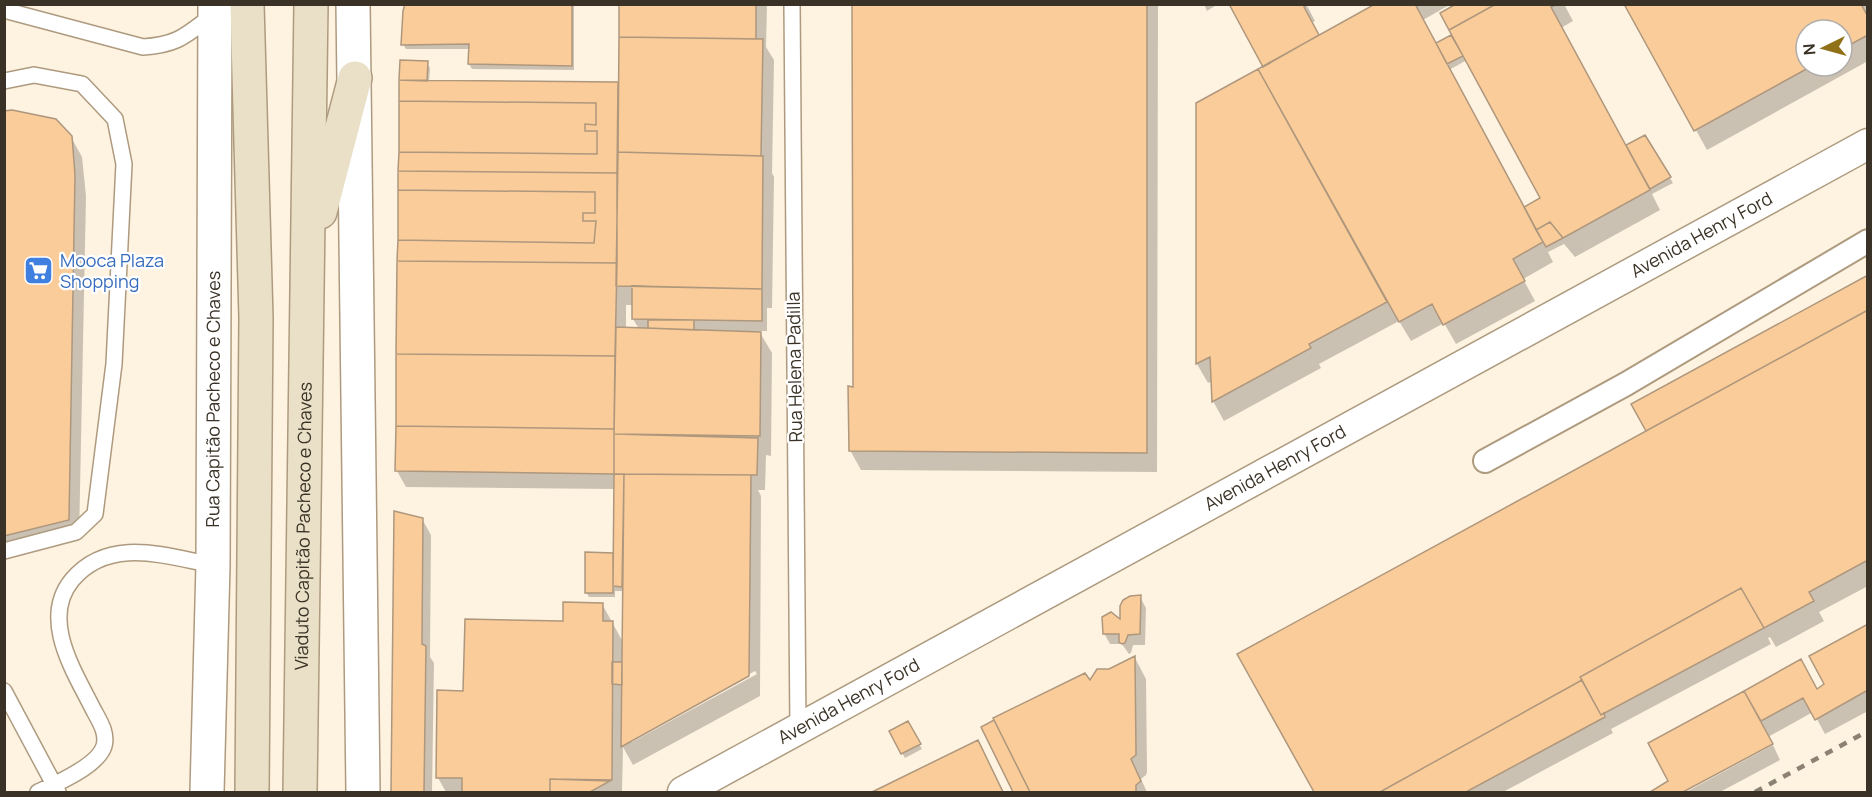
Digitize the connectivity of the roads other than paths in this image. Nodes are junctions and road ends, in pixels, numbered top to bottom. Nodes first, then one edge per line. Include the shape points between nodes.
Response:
1 (247, 4) edge
2 (311, 4) edge
3 (353, 4) edge
4 (792, 4) edge
5 (216, 9) edge
6 (4, 10) edge
7 (355, 78) junction
8 (4, 81) edge
9 (1868, 144) edge
10 (1868, 241) edge
11 (307, 259) junction
12 (1485, 461) dead end
13 (4, 551) edge
14 (213, 565) junction
15 (4, 691) edge
16 (798, 730) junction
17 (57, 789) edge
18 (38, 792) edge
19 (207, 792) edge
20 (252, 792) edge
21 (300, 792) edge
22 (363, 792) edge
23 (683, 792) edge

1 - 20 main road via 256,318
2 - 11 main road
3 - 7 street
4 - 16 lane, Rua Helena Padilla
5 - 6 lane via 178,40 164,46 143,47
5 - 14 street, Rua Capitão Pacheco e Chaves
7 - 11 main road
7 - 22 street
8 - 13 lane via 34,75 82,84 115,119 124,164 114,364 95,514 76,532
9 - 16 street, Avenida Henry Ford
10 - 12 street via 1626,384
11 - 21 main road, Viaduto Capitão Pacheco e Chaves
14 - 17 lane via 153,553 124,552 95,560 69,584 61,608 62,639 67,658 102,727 105,742 92,761
14 - 19 street, Rua Capitão Pacheco e Chaves
15 - 17 lane
16 - 23 street, Avenida Henry Ford
17 - 18 lane

